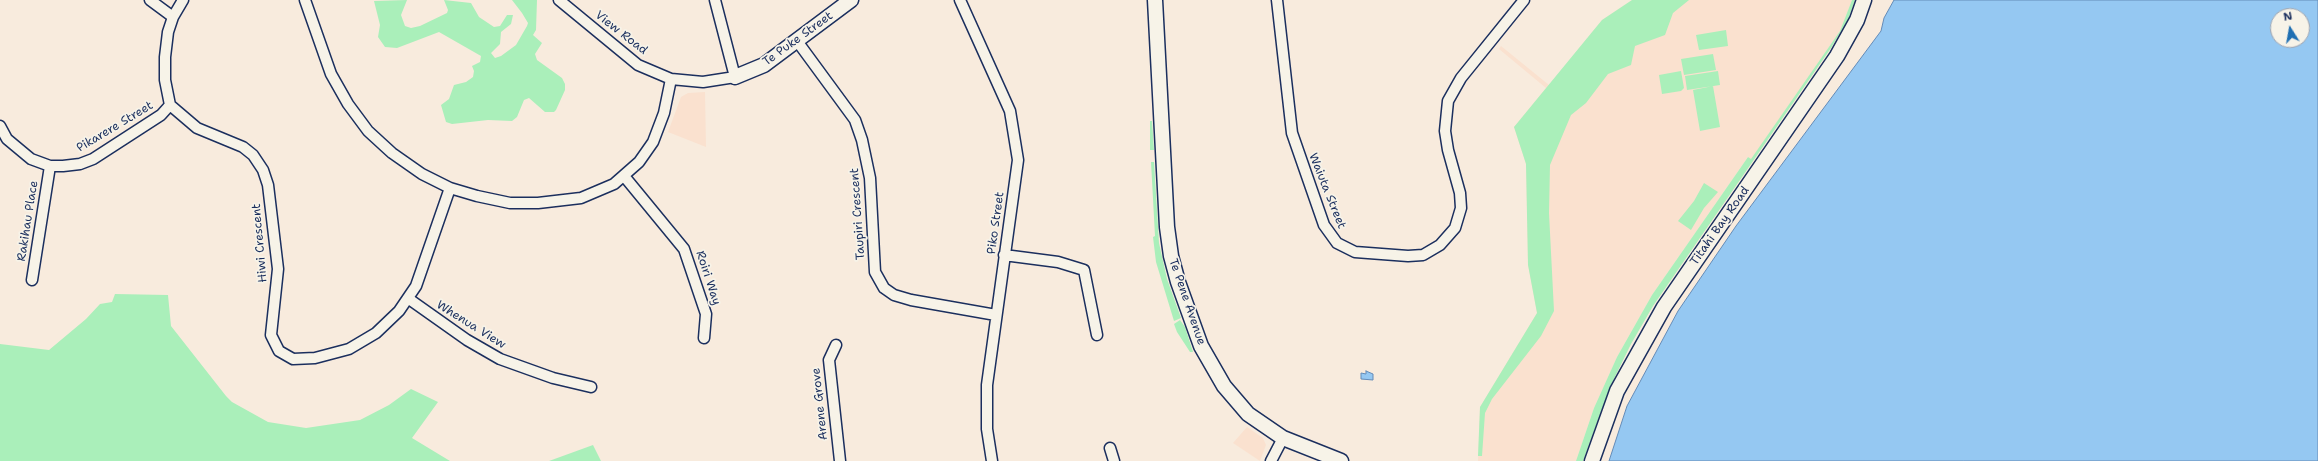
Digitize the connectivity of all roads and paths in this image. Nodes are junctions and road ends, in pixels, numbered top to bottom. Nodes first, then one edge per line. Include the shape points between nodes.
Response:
1 (150, 0) edge
2 (183, 0) edge
3 (305, 0) edge
4 (559, 0) edge
5 (715, 0) edge
6 (851, 0) edge
7 (960, 0) edge
8 (1155, 0) edge
9 (1277, 0) edge
10 (1524, 0) edge
11 (1864, 0) edge
12 (173, 18) junction
13 (797, 41) junction
14 (735, 77) junction
15 (671, 79) junction
16 (170, 105) junction
17 (0, 126) edge
18 (50, 166) junction
19 (624, 176) junction
20 (450, 188) junction
21 (1004, 255) junction
22 (32, 280) dead end
23 (409, 299) junction
24 (996, 315) junction
25 (1097, 335) dead end
26 (704, 338) dead end
27 (836, 345) dead end
28 (591, 387) dead end
29 (1283, 438) junction
30 (1110, 448) dead end
31 (840, 461) edge
32 (992, 461) edge
33 (1114, 461) edge
34 (1272, 461) edge
35 (1341, 461) edge
36 (1592, 461) edge

1 - 12 street
2 - 12 street, Pikarere Street
3 - 20 street via 331,74 362,123 397,157 422,174
4 - 15 street, View Road via 638,65
5 - 14 street
6 - 13 street, Te Puke Street
7 - 21 street, Piko Street via 1010,111 1016,137 1018,160
8 - 29 street, Te Pene Avenue via 1167,227 1178,282 1201,346 1224,386 1248,414
9 - 10 street, Waiuta Street via 1292,133 1324,225 1336,243 1355,252 1408,256 1423,255 1440,245 1455,228 1461,208 1460,193 1445,132 1448,101 1461,78
11 - 36 street, Titahi Bay Road via 1857,20 1837,56 1664,307 1617,391
12 - 16 street, Pikarere Street via 168,32 165,57 165,80
13 - 14 street, Te Puke Street via 764,65
13 - 24 street, Taupiri Crescent via 855,120 870,178 875,272 884,288 894,295 911,300
14 - 15 street, Te Puke Street via 703,82
15 - 19 street via 664,113 653,142 639,162
16 - 18 street, Pikarere Street via 161,115 93,159 72,166
16 - 23 street, Hiwi Crescent via 197,128 243,147 253,155 263,170 268,185 278,269 271,335 281,352 294,359 304,359 332,355 349,349 376,333
17 - 18 street, Pikarere Street via 16,148 31,159
18 - 22 street, Rakihau Place
19 - 20 street via 597,193 581,198 538,203 510,203
19 - 26 street, Roiri Way via 684,249 706,314
20 - 23 street, Hiwi Crescent via 422,272
21 - 24 street, Piko Street
21 - 25 street via 1058,262 1084,270
23 - 28 street, Whenua View via 467,340 500,359 554,378
24 - 32 street, Piko Street via 987,386 987,424
27 - 31 street, Arene Grove via 829,360
29 - 34 street
29 - 35 street, Te Pene Avenue
30 - 33 street

